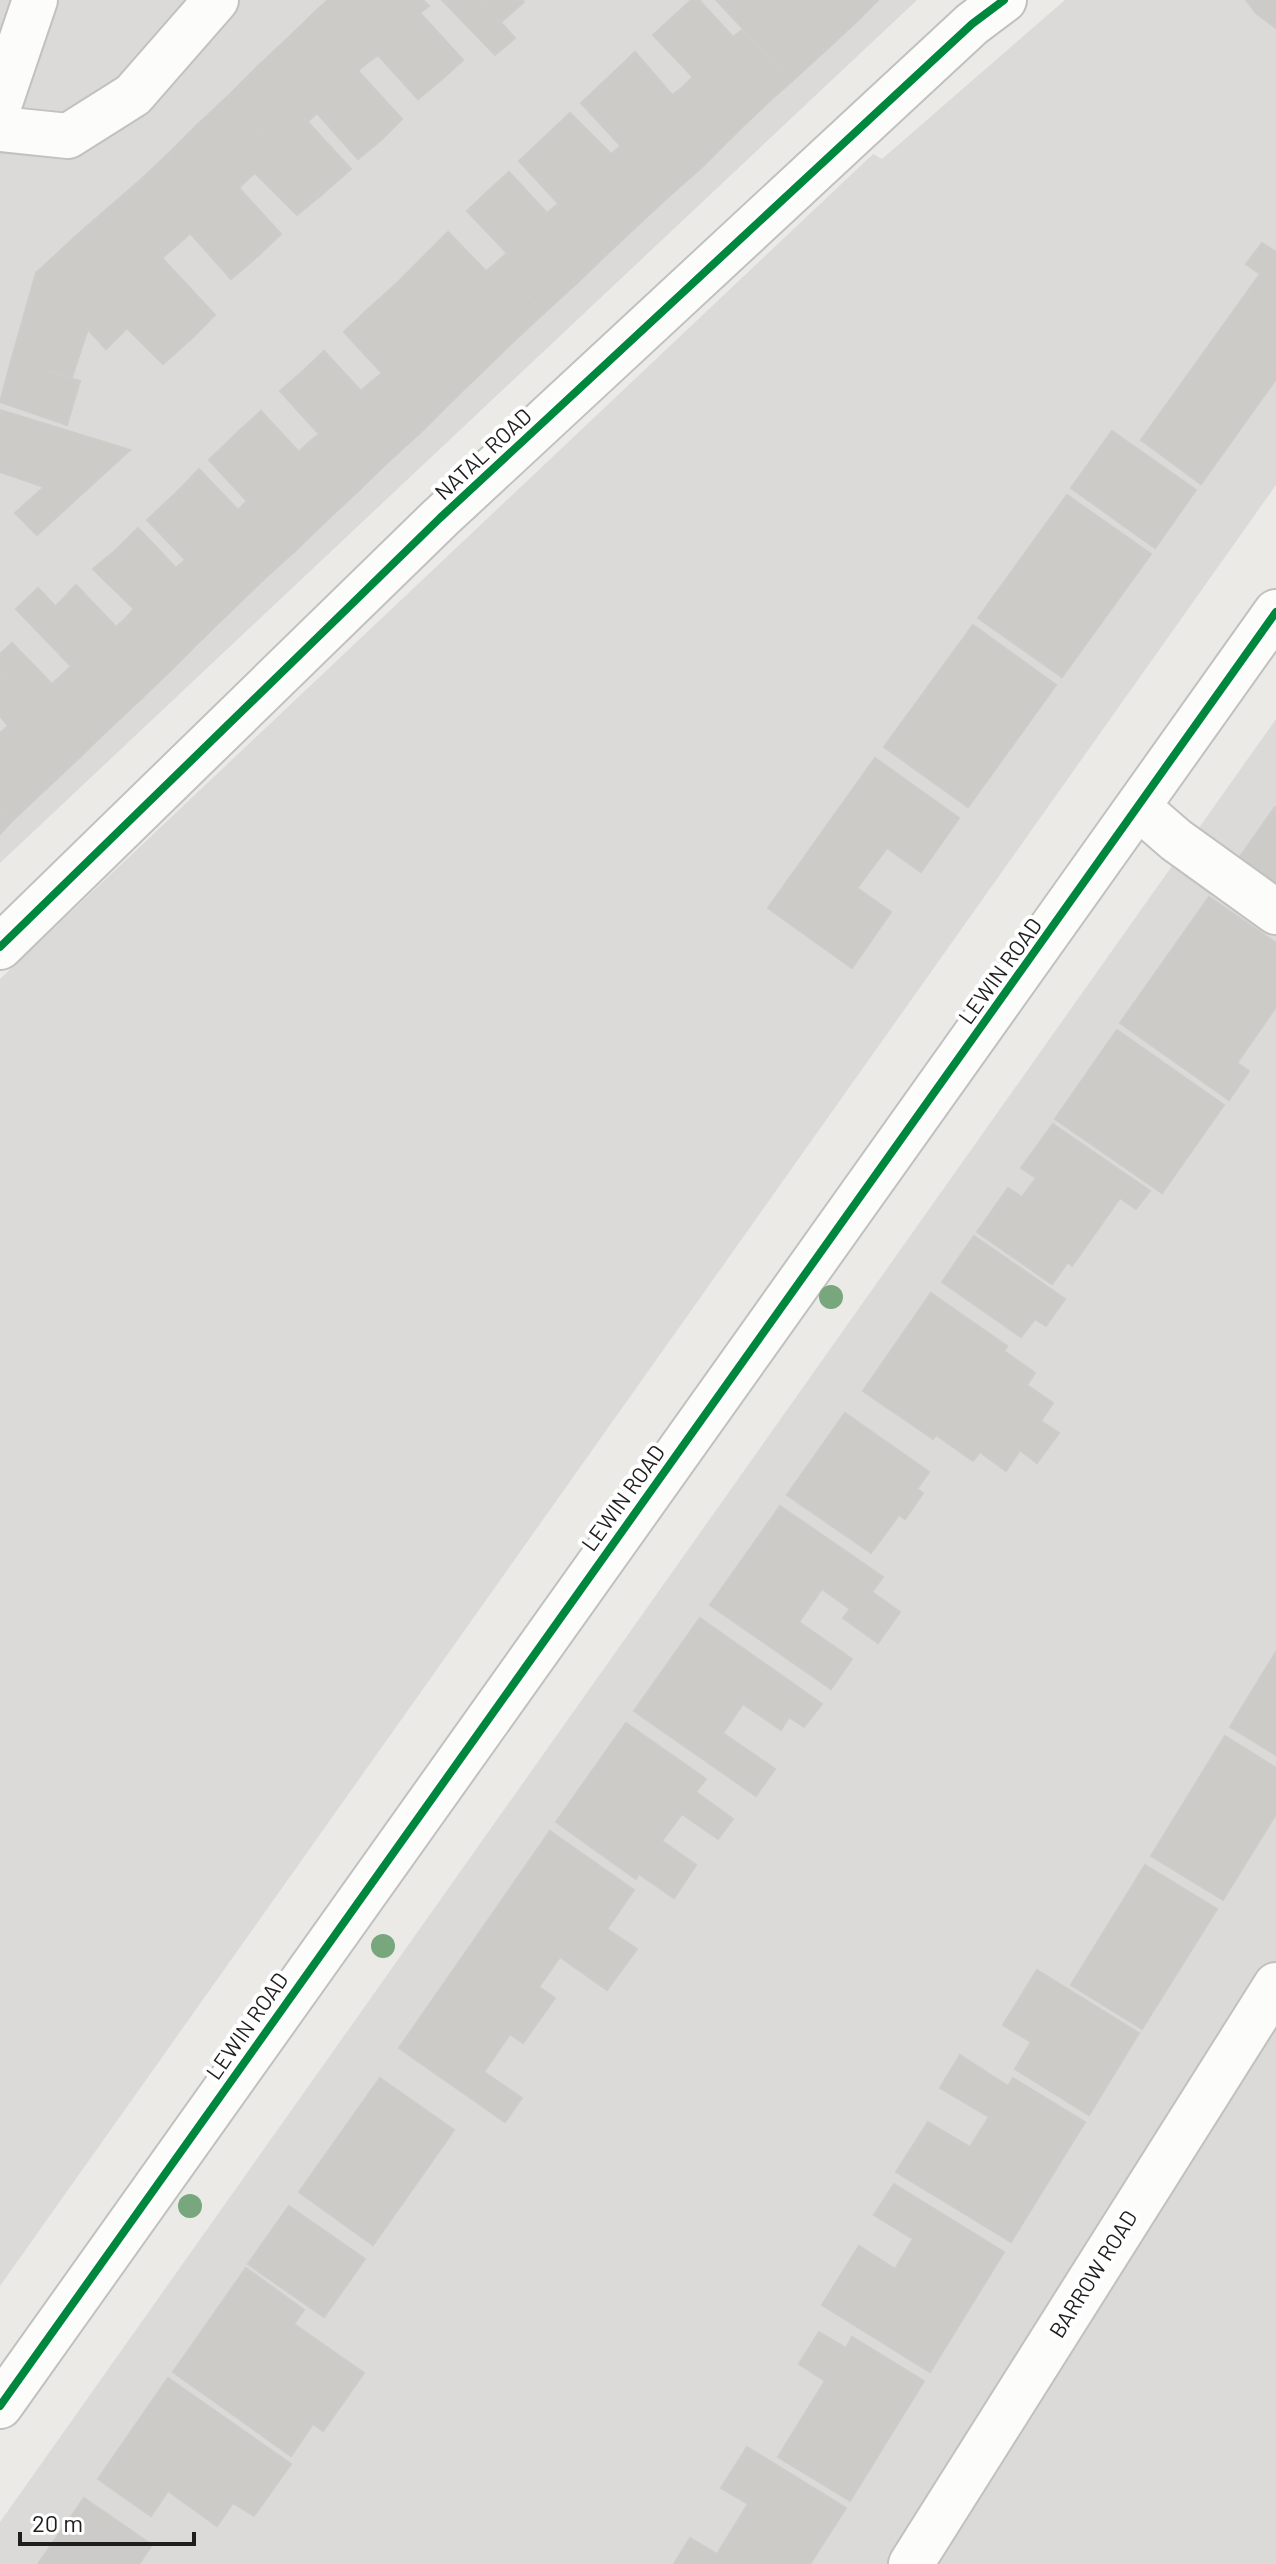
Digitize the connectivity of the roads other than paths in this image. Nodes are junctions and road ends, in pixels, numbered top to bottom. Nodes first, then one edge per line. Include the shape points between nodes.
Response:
1 (35, 0) edge
2 (216, 0) edge
3 (1004, 0) edge
4 (0, 103) edge
5 (0, 129) edge
6 (1276, 612) edge
7 (1138, 807) junction
8 (1276, 912) edge
9 (0, 947) edge
10 (1276, 1985) edge
11 (0, 2406) edge
12 (911, 2564) edge

1 - 4 street
2 - 5 street via 133,95 68,136
3 - 9 street, NATAL ROAD via 440,518
6 - 7 street, LEWIN ROAD
7 - 8 street
7 - 11 street, LEWIN ROAD
10 - 12 street, BARROW ROAD

